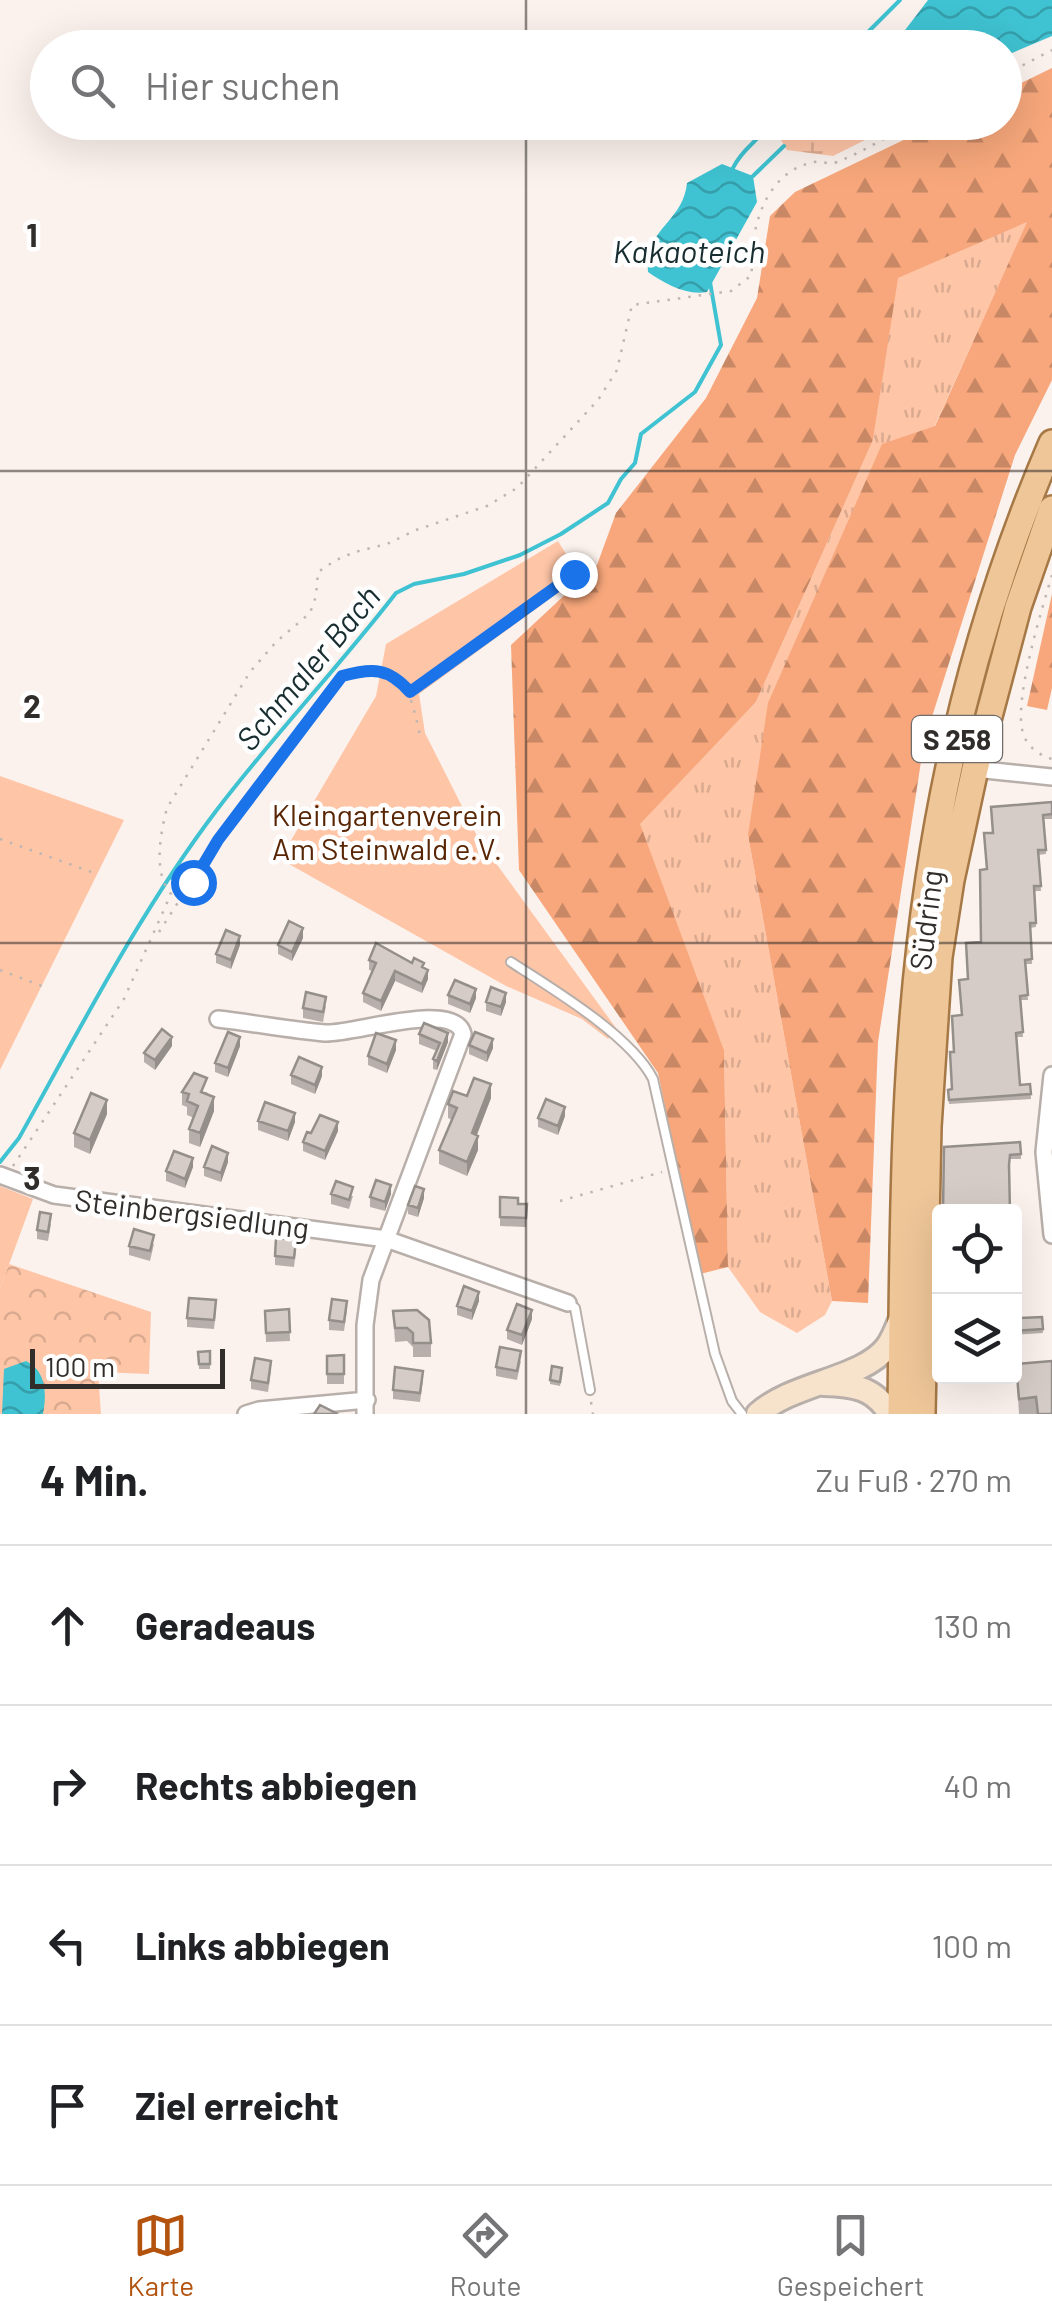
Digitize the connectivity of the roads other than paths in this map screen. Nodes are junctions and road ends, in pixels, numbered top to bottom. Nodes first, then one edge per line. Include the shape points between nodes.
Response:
1 (1052, 443) edge
2 (1052, 508) edge
3 (975, 769) junction
4 (1052, 777) edge
5 (511, 962) dead end
6 (218, 1019) dead end
7 (1052, 1075) edge
8 (2, 1177) edge
9 (1052, 1235) edge
10 (386, 1239) junction
11 (568, 1303) joint
12 (902, 1315) junction
13 (806, 1387) junction
14 (590, 1390) road end
15 (366, 1407) edge
16 (246, 1414) edge
17 (742, 1414) edge
18 (758, 1414) edge
19 (890, 1414) edge
20 (901, 1414) edge
21 (922, 1414) edge

1 - 12 main road, Südring / S 258 via 974,672 929,877 911,1047
2 - 3 main road, Südring / S 258
3 - 4 street
3 - 21 main road, Südring / S 258 via 948,900 932,1047
5 - 17 lane via 644,1061 715,1354
6 - 10 street via 330,1034 400,1021 456,1021 462,1027
7 - 9 street via 1044,1152
8 - 10 street, Steinbergsiedlung via 54,1195
10 - 11 street, Steinbergsiedlung
10 - 15 street via 366,1325
11 - 14 lane via 575,1308
12 - 13 main road, S 258 via 878,1356
12 - 20 main road, Südring / S 258
13 - 18 main road, S 258
13 - 19 main road, S 258 via 863,1388
15 - 16 street

